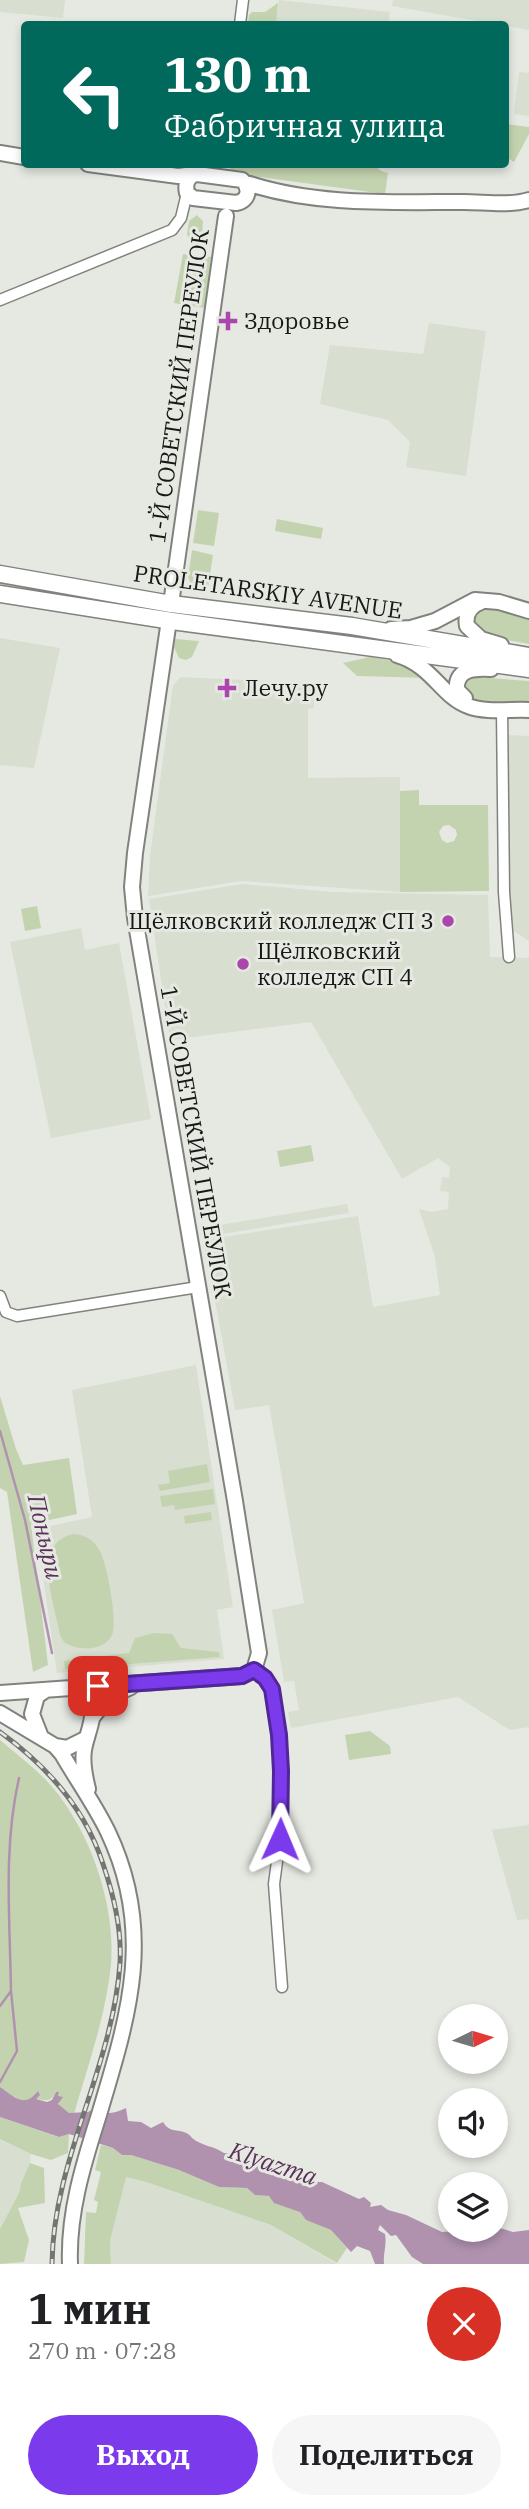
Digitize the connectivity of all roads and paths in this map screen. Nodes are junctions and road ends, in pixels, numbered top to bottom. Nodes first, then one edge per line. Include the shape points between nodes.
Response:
1 (243, 0) edge
2 (240, 21) edge
3 (0, 153) edge
4 (21, 156) edge
5 (118, 168) edge
6 (224, 172) edge
7 (197, 174) junction
8 (178, 176) junction
9 (244, 182) junction
10 (267, 190) junction
11 (188, 196) junction
12 (529, 200) edge
13 (217, 201) junction
14 (242, 201) junction
15 (226, 216) junction
16 (0, 300) edge
17 (0, 574) edge
18 (54, 584) junction
19 (0, 594) edge
20 (487, 600) junction
21 (51, 603) junction
22 (529, 611) edge
23 (170, 612) junction
24 (376, 630) junction
25 (375, 649) junction
26 (529, 654) edge
27 (529, 670) edge
28 (495, 709) junction
29 (529, 710) edge
30 (509, 957) dead end
31 (198, 1287) junction
32 (0, 1298) edge
33 (254, 1670) junction
34 (142, 1683) junction
35 (72, 1688) junction
36 (50, 1689) junction
37 (0, 1693) edge
38 (0, 1713) edge
39 (92, 1718) junction
40 (42, 1738) junction
41 (87, 1738) junction
42 (55, 1746) junction
43 (91, 1803) junction
44 (282, 1987) dead end
45 (70, 2264) edge

1 - 2 street
3 - 4 street
5 - 8 street
6 - 7 street
6 - 9 street
7 - 8 street
7 - 11 street via 188,179
8 - 11 street
9 - 10 street
9 - 14 street via 247,190
10 - 12 street via 374,201
10 - 14 street
11 - 13 street
11 - 16 street via 172,230
13 - 14 street
13 - 15 street
14 - 15 street
15 - 23 street, 1-Й СОВЕТСКИЙ ПЕРЕУЛОК
17 - 18 main road, PROLETARSKIY AVENUE
18 - 21 main road via 60,595
18 - 23 main road, PROLETARSKIY AVENUE
19 - 21 main road, PROLETARSKIY AVENUE
20 - 22 street
20 - 24 street via 469,602 424,625
20 - 26 street via 470,610 466,618 469,629 489,642
21 - 23 main road, PROLETARSKIY AVENUE
23 - 24 main road, PROLETARSKIY AVENUE
23 - 25 main road, PROLETARSKIY AVENUE
23 - 31 street, 1-Й СОВЕТСКИЙ ПЕРЕУЛОК via 132,887
24 - 26 main road, PROLETARSKIY AVENUE
25 - 27 main road, PROLETARSKIY AVENUE
25 - 28 street via 417,663 464,704
27 - 28 street via 485,668 460,675 456,686 460,694
28 - 29 street
28 - 30 street
31 - 32 street via 17,1316 6,1312
31 - 33 street, 1-Й СОВЕТСКИЙ ПЕРЕУЛОК via 257,1642
33 - 34 street via 242,1676
33 - 44 street via 272,1689 279,1735 280,1839 274,1884
34 - 35 street
34 - 39 street via 116,1692
35 - 36 street
35 - 39 street via 90,1698
36 - 37 street
36 - 40 street via 37,1696 32,1714
38 - 40 street
39 - 41 street
40 - 42 street
41 - 42 street via 67,1748
41 - 43 street via 84,1772
42 - 43 street
43 - 45 street via 108,1832 130,1901 134,1979 130,2008 83,2167

